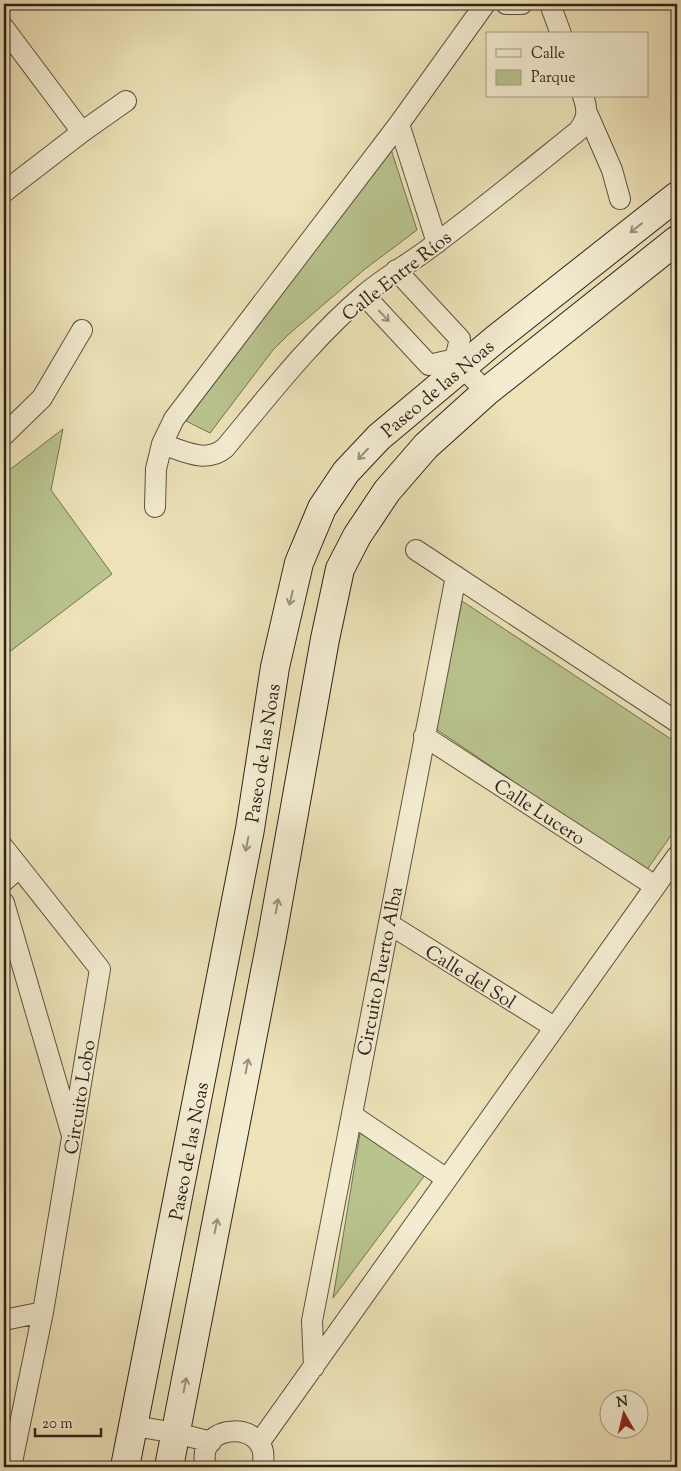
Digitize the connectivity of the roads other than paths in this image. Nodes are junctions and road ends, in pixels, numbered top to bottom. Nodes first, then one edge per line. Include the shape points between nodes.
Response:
1 (485, 4) edge
2 (506, 4) edge
3 (522, 4) edge
4 (550, 4) edge
5 (4, 28) edge
6 (560, 32) edge
7 (126, 100) dead end
8 (586, 106) edge
9 (399, 124) junction
10 (82, 132) junction
11 (4, 192) edge
12 (620, 199) dead end
13 (676, 199) edge
14 (677, 240) edge
15 (438, 243) junction
16 (396, 270) junction
17 (364, 295) junction
18 (82, 330) dead end
19 (497, 338) junction
20 (460, 339) junction
21 (458, 363) junction
22 (429, 365) junction
23 (486, 392) junction
24 (427, 395) junction
25 (4, 435) edge
26 (162, 444) junction
27 (155, 507) dead end
28 (416, 550) dead end
29 (456, 576) junction
30 (677, 722) edge
31 (424, 736) junction
32 (4, 848) edge
33 (677, 856) edge
34 (20, 868) junction
35 (4, 881) edge
36 (656, 886) junction
37 (4, 903) edge
38 (389, 924) junction
39 (554, 1027) junction
40 (352, 1116) junction
41 (72, 1137) junction
42 (447, 1179) junction
43 (43, 1312) junction
44 (4, 1320) edge
45 (314, 1367) junction
46 (134, 1426) junction
47 (176, 1433) junction
48 (211, 1442) junction
49 (259, 1444) junction
50 (12, 1467) edge
51 (130, 1467) edge
52 (169, 1467) edge
53 (206, 1467) edge
54 (262, 1467) edge

1 - 9 street
2 - 3 street
4 - 6 street
5 - 10 street
7 - 10 street
8 - 12 street, Calle Entre Ríos
8 - 15 street, Calle Entre Ríos via 584,124 578,131
9 - 15 street
9 - 26 street via 174,420
10 - 11 street
13 -> 19 street, Paseo de las Noas
14 - 23 street, Paseo de las Noas
15 - 16 street, Calle Entre Ríos
16 - 17 street, Calle Entre Ríos
16 - 20 street
17 -> 22 street
17 - 26 street, Calle Entre Ríos via 301,357 218,454 200,456
18 - 25 street via 42,398
19 - 20 street
19 - 21 street, Paseo de las Noas
20 - 21 street
21 - 22 street
21 - 23 street
21 - 24 street, Paseo de las Noas
22 - 24 street via 431,375
47 -> 23 street, Paseo de las Noas via 340,569 387,491 426,446
24 -> 46 street, Paseo de las Noas via 379,437 346,472 322,508 299,563 275,667 250,829
26 - 27 street via 156,470
28 - 29 street
29 - 30 street
29 - 31 street, Circuito Puerto Alba
31 - 36 street, Calle Lucero
31 - 38 street, Circuito Puerto Alba
32 - 34 street, Circuito Lobo
33 - 36 street
34 - 35 street
34 - 41 street, Circuito Lobo via 100,969
36 - 39 street
37 - 41 street
38 - 39 street, Calle del Sol
38 - 40 street, Circuito Puerto Alba
39 - 42 street
40 - 42 street
40 - 45 street, Circuito Puerto Alba via 312,1321
41 - 43 street, Circuito Lobo
42 - 45 street
43 - 44 street
43 - 50 street, Circuito Lobo
45 - 49 street
46 - 47 street
46 - 51 street, Paseo de las Noas
47 - 48 street
47 - 52 street, Paseo de las Noas
48 - 49 street via 223,1432 234,1430 252,1436
48 - 53 street via 205,1454
49 - 54 street via 263,1453

